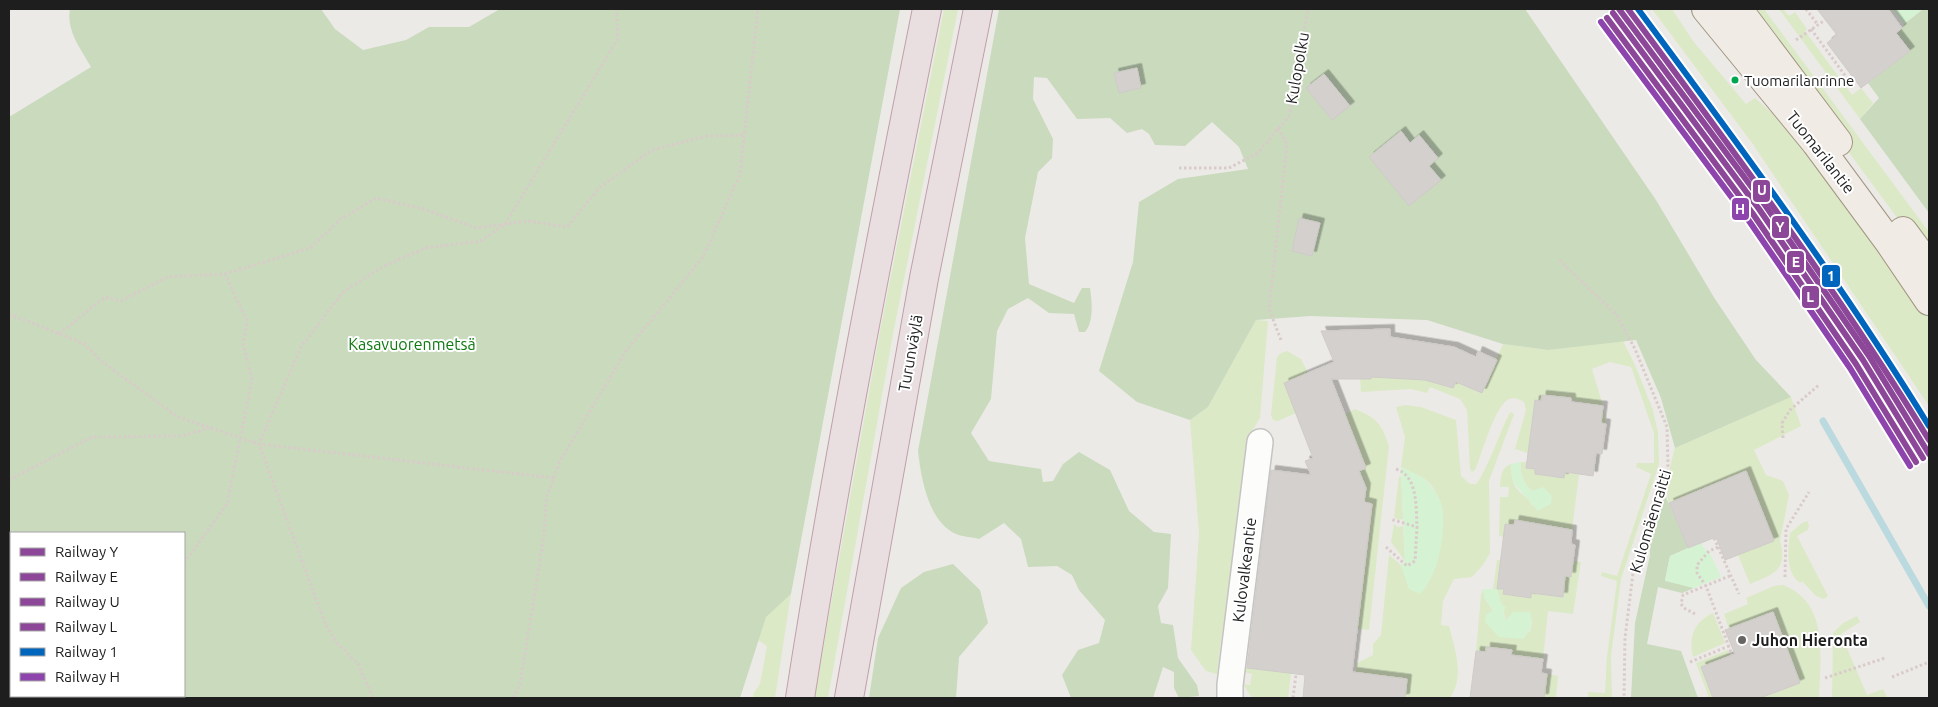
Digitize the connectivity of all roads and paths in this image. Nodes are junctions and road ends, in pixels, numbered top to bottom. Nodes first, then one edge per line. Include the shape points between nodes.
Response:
1 (616, 9) edge
2 (758, 9) edge
3 (927, 9) edge
4 (978, 9) edge
5 (1308, 9) edge
6 (1706, 9) edge
7 (1738, 9) edge
8 (1806, 9) edge
9 (1825, 20) dead end
10 (1818, 25) junction
11 (1811, 29) junction
12 (1796, 40) dead end
13 (1843, 64) dead end
14 (1839, 67) junction
15 (1854, 89) dead end
16 (1278, 128) junction
17 (745, 134) junction
18 (1179, 168) dead end
19 (505, 224) junction
20 (1558, 260) dead end
21 (1929, 266) edge
22 (225, 274) junction
23 (1929, 301) edge
24 (9, 314) edge
25 (59, 334) junction
26 (1280, 340) dead end
27 (1820, 384) dead end
28 (210, 428) junction
29 (240, 438) junction
30 (1783, 438) dead end
31 (1260, 442) dead end
32 (259, 444) junction
33 (1396, 470) dead end
34 (554, 478) junction
35 (9, 480) edge
36 (1809, 492) dead end
37 (1390, 519) dead end
38 (1417, 527) junction
39 (1714, 538) dead end
40 (1386, 547) dead end
41 (1718, 548) junction
42 (185, 562) edge
43 (1732, 575) junction
44 (1785, 577) dead end
45 (1706, 586) junction
46 (1739, 594) dead end
47 (1695, 614) dead end
48 (1729, 646) junction
49 (1732, 655) dead end
50 (1885, 658) dead end
51 (1690, 662) dead end
52 (1929, 662) edge
53 (1296, 674) dead end
54 (1892, 677) dead end
55 (1825, 678) dead end
56 (373, 698) edge
57 (513, 698) edge
58 (800, 698) edge
59 (849, 698) edge
60 (1230, 698) edge
61 (1293, 698) edge
62 (1624, 698) edge

1 - 19 path via 618,39
2 - 17 path
3 - 58 highway via 828,520
4 - 59 highway, Turunväylä via 924,278
5 - 16 path, Kulopolku via 1289,116
6 - 23 main road, Tuomarilantie via 1816,143
7 - 21 main road, Tuomarilantie
8 - 10 path
9 - 10 path
10 - 11 path
11 - 12 path
11 - 14 path
13 - 14 path
14 - 15 path
16 - 18 path, Kulopolku via 1258,153 1229,168
16 - 26 path via 1287,144 1269,309
17 - 19 path via 707,136 652,150 600,187 567,227 528,221
17 - 34 path via 740,174 703,257 626,351 560,461
19 - 22 path via 477,228 422,209 376,198 341,219 310,248
19 - 32 path via 481,241 425,248 382,267 343,292 301,347
20 - 62 path, Kulomäenraitti via 1616,314 1635,349 1667,427 1668,464 1633,573 1625,638
22 - 25 path via 167,277 121,301 105,298
22 - 29 path via 247,321 243,344 252,379
24 - 25 path
25 - 28 path via 85,344 101,362 178,417
27 - 30 path via 1790,410 1782,423
28 - 29 path
28 - 35 path via 182,436 92,437
29 - 32 path
29 - 42 path via 227,504
31 - 60 street, Kulovalkeantie via 1247,603
32 - 34 path
32 - 56 path via 324,621 335,640 358,664
33 - 38 path via 1409,478 1416,499
34 - 57 path via 546,499 544,535 520,684
36 - 44 path via 1786,529
37 - 38 path
38 - 40 path via 1415,560 1407,566
39 - 41 path
41 - 43 path
41 - 45 path via 1709,551 1697,565 1696,573
43 - 45 path
43 - 46 path
45 - 47 path via 1681,598 1684,608
45 - 48 path
48 - 49 path
48 - 51 path
50 - 55 path
52 - 54 path
53 - 61 path

